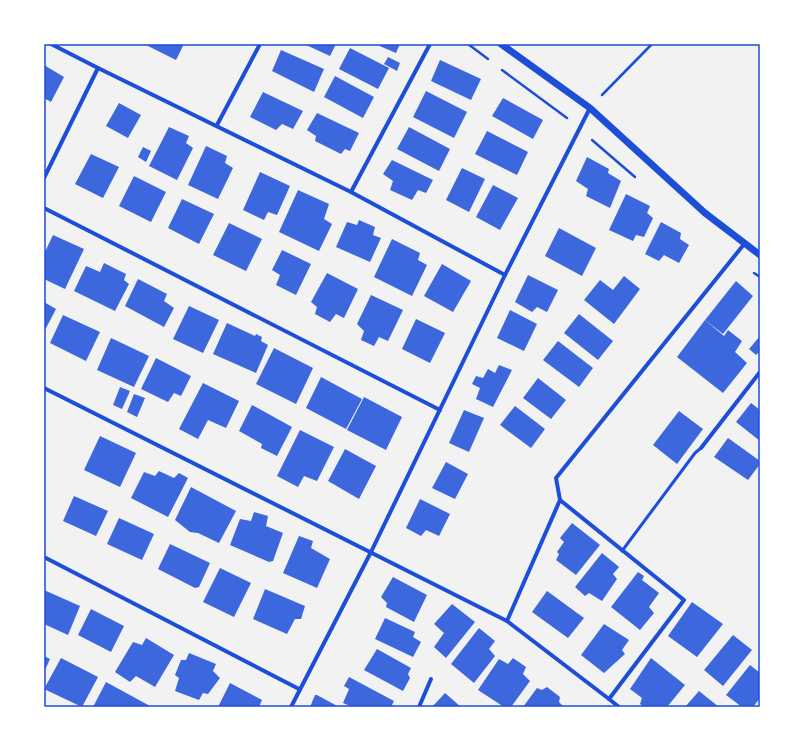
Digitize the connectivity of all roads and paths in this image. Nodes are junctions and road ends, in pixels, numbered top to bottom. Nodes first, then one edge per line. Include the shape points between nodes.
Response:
1 (51, 44) edge
2 (260, 44) edge
3 (430, 44) edge
4 (468, 44) edge
5 (502, 44) edge
6 (652, 44) edge
7 (493, 63) dead end
8 (499, 67) dead end
9 (98, 68) junction
10 (590, 108) junction
11 (572, 123) dead end
12 (217, 125) junction
13 (587, 136) dead end
14 (44, 178) edge
15 (641, 181) dead end
16 (351, 192) junction
17 (44, 208) edge
18 (745, 243) junction
19 (760, 255) edge
20 (751, 270) dead end
21 (505, 275) junction
22 (760, 277) edge
23 (760, 372) edge
24 (44, 388) edge
25 (440, 410) junction
26 (701, 448) joint
27 (560, 500) junction
28 (622, 551) junction
29 (371, 552) junction
30 (44, 557) edge
31 (507, 621) junction
32 (431, 679) dead end
33 (299, 689) junction
34 (609, 699) junction
35 (291, 707) edge
36 (419, 707) edge
37 (619, 707) edge

1 - 9 street
2 - 12 street
3 - 16 street
4 - 7 path
5 - 10 street
6 - 10 path
8 - 11 path
9 - 12 street
9 - 14 street
10 - 18 street via 705,213
10 - 21 street
12 - 16 street
13 - 15 path
16 - 21 street
17 - 25 street
18 - 19 street
18 - 27 street via 556,478
20 - 22 path
21 - 25 street
23 - 26 street
24 - 29 street
25 - 29 street
26 - 28 lane
27 - 28 street
27 - 31 street
28 - 34 street via 684,600
29 - 31 street
29 - 33 street
30 - 33 street
31 - 34 street
32 - 36 street
33 - 35 street
34 - 37 street

